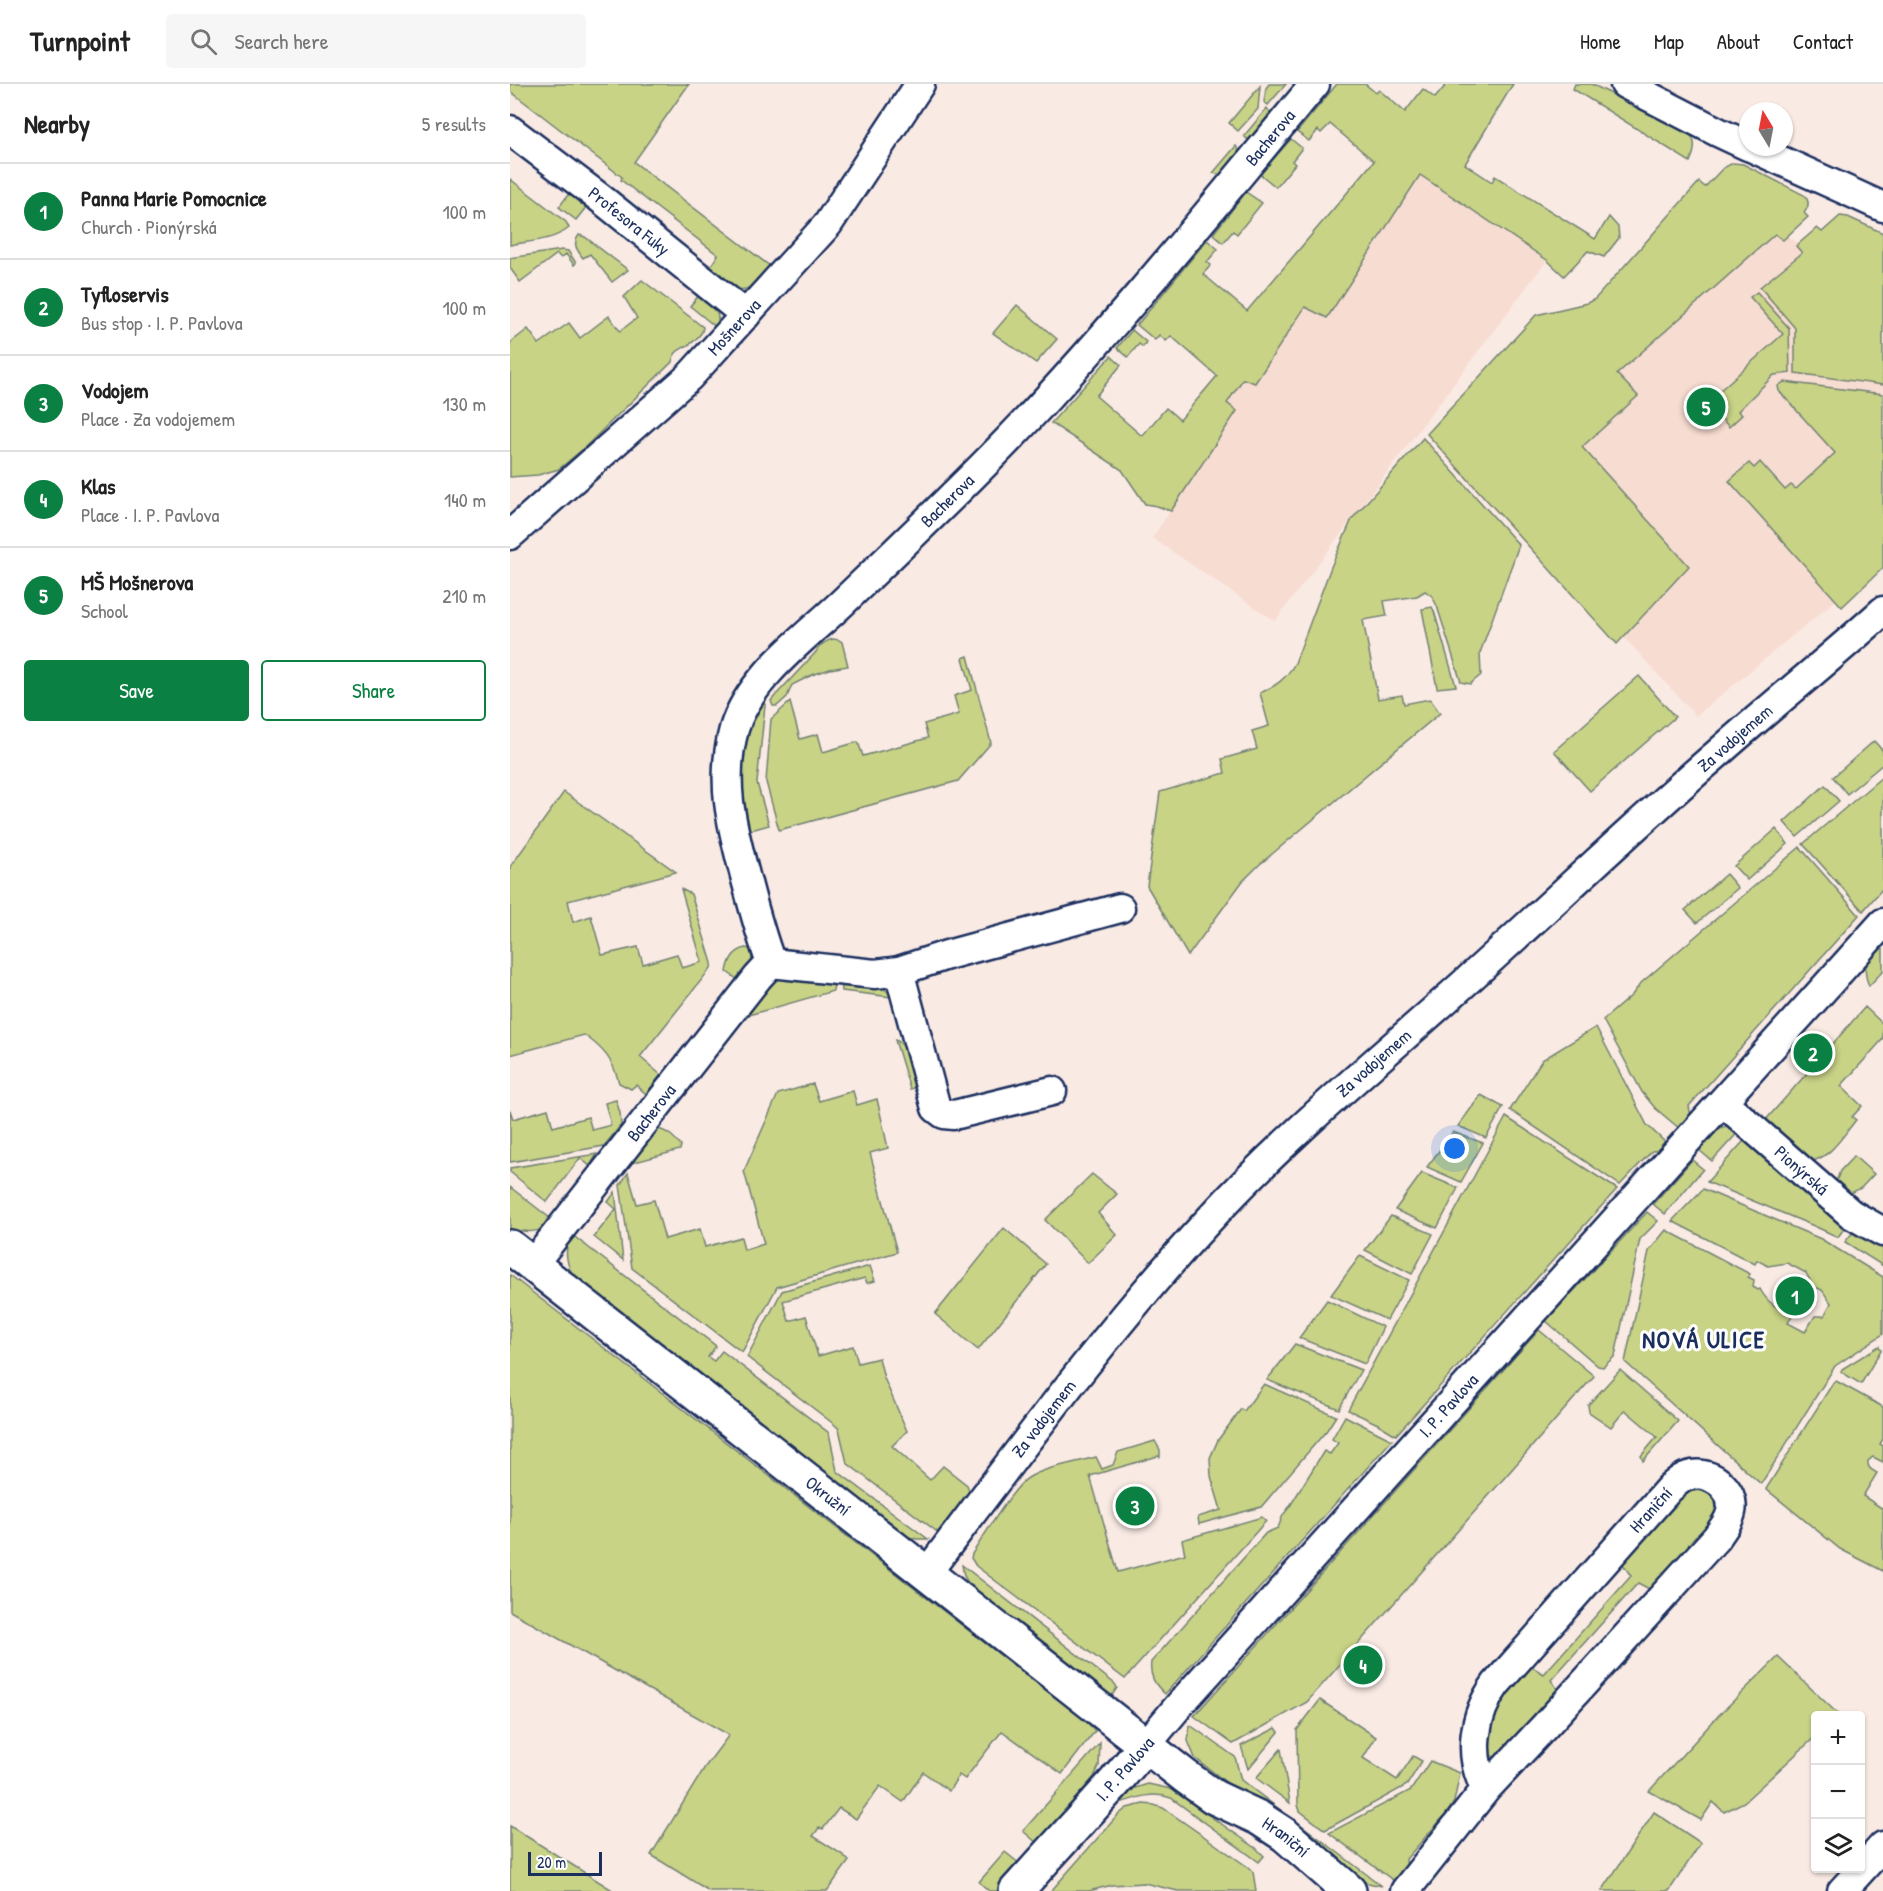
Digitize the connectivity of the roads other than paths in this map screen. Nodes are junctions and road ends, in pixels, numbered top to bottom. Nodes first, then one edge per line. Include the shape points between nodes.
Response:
1 (920, 84) edge
2 (1315, 84) edge
3 (1625, 84) edge
4 (510, 130) edge
5 (1739, 141) edge
6 (1771, 156) edge
7 (1883, 207) edge
8 (746, 315) junction
9 (510, 535) edge
10 (1883, 611) edge
11 (1120, 908) dead end
12 (1883, 923) edge
13 (771, 963) junction
14 (899, 971) junction
15 (1052, 1091) dead end
16 (1723, 1102) junction
17 (1883, 1232) edge
18 (521, 1255) edge
19 (926, 1574) junction
20 (1145, 1746) junction
21 (1485, 1789) junction
22 (1214, 1797) junction
23 (1883, 1846) edge
24 (1016, 1891) edge
25 (1332, 1891) edge
26 (1349, 1891) edge
27 (1405, 1891) edge
28 (1842, 1891) edge

1 - 8 street, Mošnerova via 828,224
2 - 13 street, Bacherova via 1101,338 1008,439 780,659 750,697 735,727 729,755 728,801 732,828
3 - 5 street
4 - 8 street, Profesora Fuky
6 - 7 street
8 - 9 street, Mošnerova via 689,377
10 - 19 street, Za vodojemem via 1614,845 1322,1110 1209,1220 1136,1303
11 - 14 street
12 - 16 street, I. P. Pavlova
13 - 14 street via 875,974
13 - 18 street, Bacherova
14 - 15 street via 936,1108 954,1115
16 - 17 street, Pionýrská via 1851,1214
16 - 20 street, I. P. Pavlova
18 - 19 street, Okružní
19 - 20 street, Okružní
20 - 22 street, Hraniční
20 - 24 street, I. P. Pavlova
21 - 21 street, Hraniční via 1717,1537 1728,1522 1732,1506 1719,1482 1697,1474 1686,1476 1669,1490 1496,1684 1480,1714 1475,1746 1476,1768
21 - 27 street, Hraniční
22 - 25 street, Hraniční via 1273,1854
22 - 26 street, Hraniční via 1285,1835
23 - 28 street

